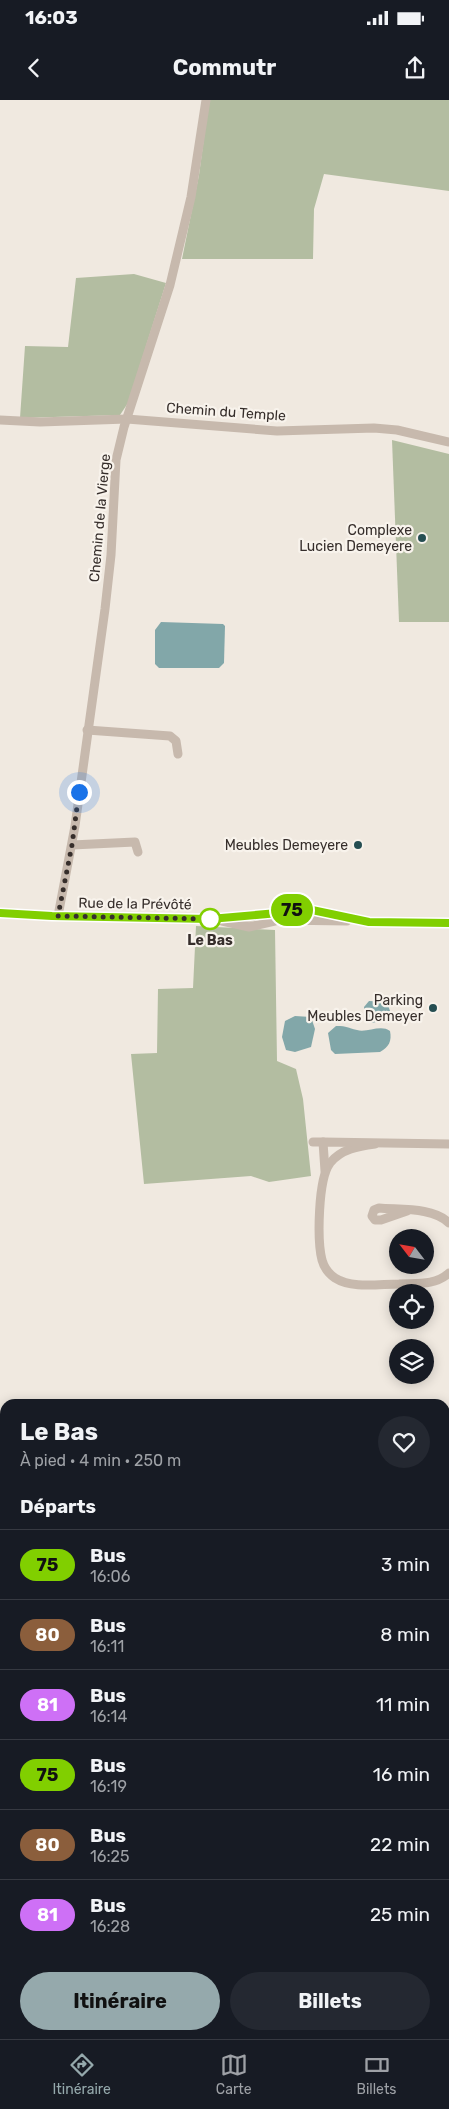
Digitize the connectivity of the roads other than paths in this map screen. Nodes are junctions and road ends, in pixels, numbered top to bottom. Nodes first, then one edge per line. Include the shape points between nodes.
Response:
1 (206, 100) edge
2 (0, 420) edge
3 (127, 420) junction
4 (449, 442) edge
5 (87, 730) junction
6 (178, 754) dead end
7 (72, 845) junction
8 (138, 852) dead end
9 (0, 913) edge
10 (58, 916) junction
11 (449, 923) edge
12 (313, 1142) dead end
13 (323, 1142) junction
14 (375, 1144) junction
15 (449, 1144) edge
16 (325, 1171) junction
17 (407, 1211) dead end
18 (449, 1224) edge
19 (449, 1273) edge

1 - 3 street, Chemin de la Vierge via 192,190 170,285
2 - 3 street, Chemin du Temple
3 - 4 street, Chemin du Temple via 277,431 390,429
3 - 5 street, Chemin de la Vierge via 115,467 110,565
5 - 6 street via 170,736 176,741
5 - 7 street, Chemin de la Vierge
7 - 8 street via 135,842
7 - 10 street, Chemin de la Vierge
9 - 10 street, Rue de la Prévôté
10 - 11 street, Rue de la Prévôté via 210,919 249,927 285,919
12 - 13 street
13 - 14 street
13 - 16 street
14 - 15 street
14 - 16 street via 342,1152
16 - 19 street via 320,1194 321,1253 325,1268 331,1275 352,1284 427,1283 441,1280
17 - 18 street via 434,1213

